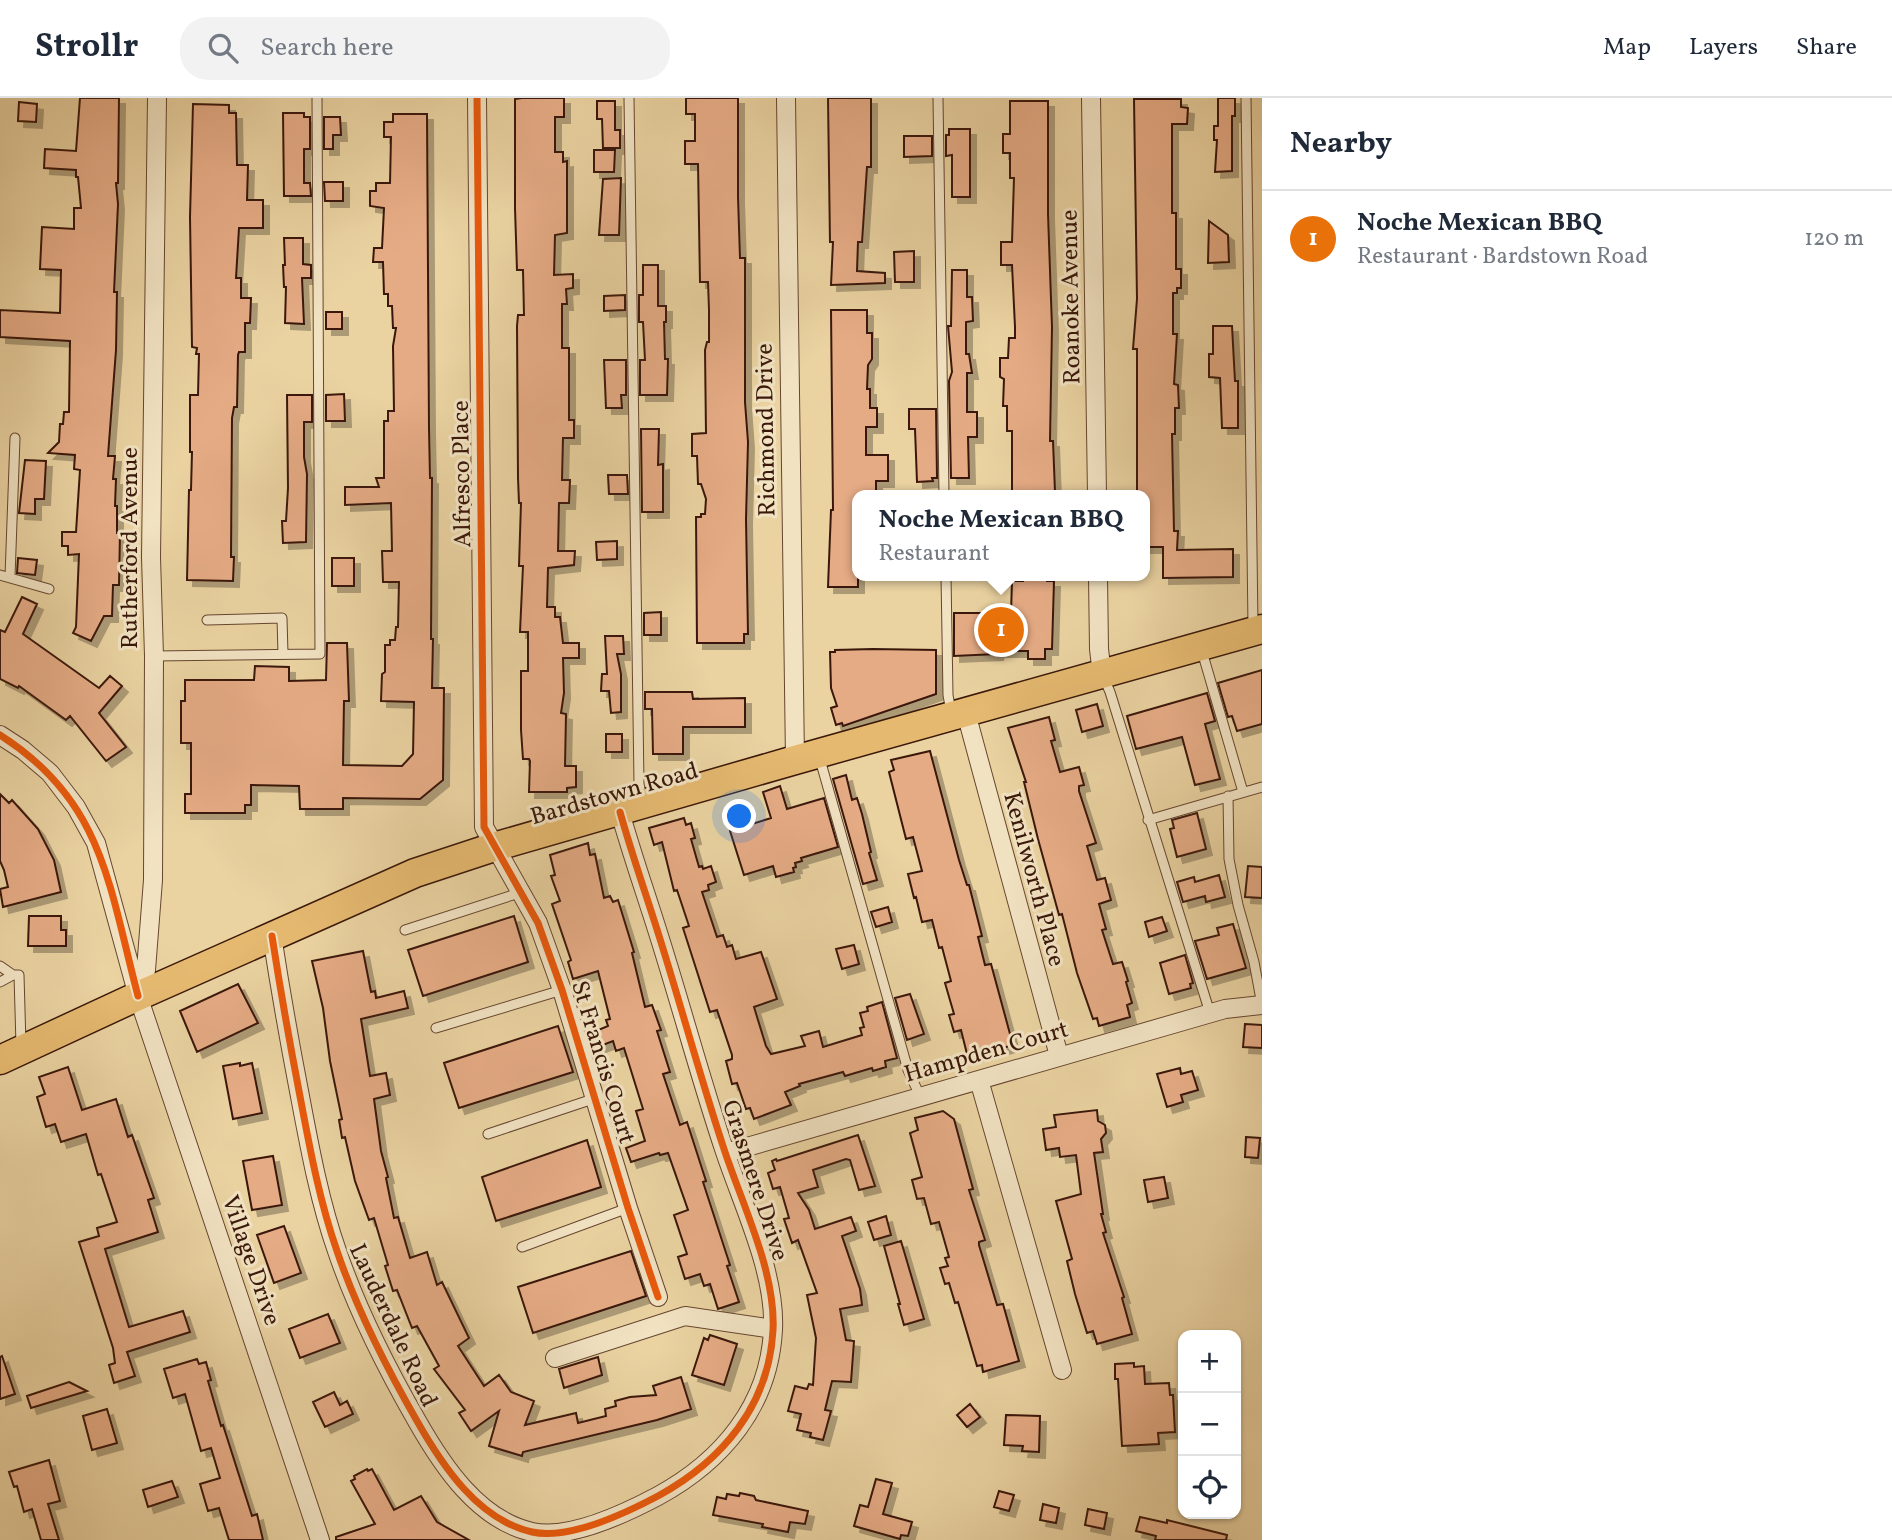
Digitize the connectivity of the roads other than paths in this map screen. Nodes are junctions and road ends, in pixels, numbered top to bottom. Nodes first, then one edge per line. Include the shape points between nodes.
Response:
1 (157, 98) edge
2 (317, 98) edge
3 (477, 98) edge
4 (629, 98) edge
5 (786, 98) edge
6 (937, 98) edge
7 (1091, 98) edge
8 (1247, 98) edge
9 (15, 438) dead end
10 (944, 490) edge
11 (1097, 490) edge
12 (5, 576) edge
13 (946, 581) edge
14 (1098, 581) edge
15 (49, 589) dead end
16 (208, 620) dead end
17 (1257, 630) edge
18 (1200, 646) junction
19 (283, 654) junction
20 (154, 656) junction
21 (1102, 675) junction
22 (959, 715) junction
23 (0, 735) edge
24 (807, 757) junction
25 (1262, 786) edge
26 (1243, 792) junction
27 (1228, 796) junction
28 (631, 808) junction
29 (1149, 821) junction
30 (494, 847) junction
31 (519, 893) junction
32 (405, 930) dead end
33 (272, 936) junction
34 (0, 974) edge
35 (562, 990) junction
36 (138, 996) junction
37 (1262, 1005) edge
38 (1209, 1013) junction
39 (436, 1028) dead end
40 (10, 1055) edge
41 (1059, 1056) junction
42 (979, 1080) junction
43 (920, 1096) junction
44 (596, 1098) junction
45 (488, 1134) dead end
46 (726, 1153) junction
47 (628, 1208) junction
48 (522, 1247) dead end
49 (658, 1297) dead end
50 (773, 1329) junction
51 (555, 1358) dead end
52 (1062, 1370) dead end
53 (548, 1538) edge
54 (320, 1540) edge
55 (578, 1540) edge

1 - 20 street, Rutherford Avenue via 151,558
2 - 19 lane via 320,654
3 - 30 street, Alfresco Place via 484,827
4 - 28 lane via 639,784
5 - 24 street, Richmond Drive
6 - 10 lane
7 - 11 street, Roanoke Avenue
8 - 17 lane
9 - 12 lane
12 - 15 lane
13 - 22 lane via 947,695
14 - 21 street
16 - 19 lane via 282,618
17 - 18 main road, Bardstown Road
18 - 21 main road, Bardstown Road
18 - 26 lane
19 - 20 lane
20 - 36 street, Rutherford Avenue via 153,880 146,970
21 - 22 main road, Bardstown Road
21 - 29 lane
22 - 24 main road, Bardstown Road
22 - 41 street, Kenilworth Place
23 - 36 street, Village Drive via 50,773 88,827 103,860
24 - 28 main road, Bardstown Road
24 - 43 lane
25 - 26 lane
26 - 27 lane
27 - 29 lane
27 - 37 lane via 1229,859
28 - 30 main road, Bardstown Road
28 - 46 street, Grasmere Drive
29 - 38 lane
30 - 31 street, St Francis Court
30 - 33 main road, Bardstown Road via 415,873
31 - 32 lane
31 - 35 street, St Francis Court via 538,923
33 - 36 main road, Bardstown Road
33 - 53 street, Lauderdale Road via 312,1157 336,1250 364,1318 439,1460 473,1500 516,1526
34 - 40 lane via 19,975
35 - 39 lane
35 - 44 street, St Francis Court
36 - 40 main road, Bardstown Road
36 - 54 street, Village Drive
37 - 38 street, Hampden Court
38 - 41 street, Hampden Court
41 - 42 street, Hampden Court
42 - 43 street, Hampden Court
42 - 52 street
43 - 46 street, Hampden Court
44 - 45 lane
44 - 47 street, St Francis Court
46 - 50 street, Grasmere Drive via 767,1275
47 - 48 lane
47 - 49 street, St Francis Court
50 - 51 street via 685,1316
50 - 53 street, Grasmere Drive via 767,1370 751,1410 726,1446 659,1496 617,1516
53 - 55 street, Lauderdale Road

